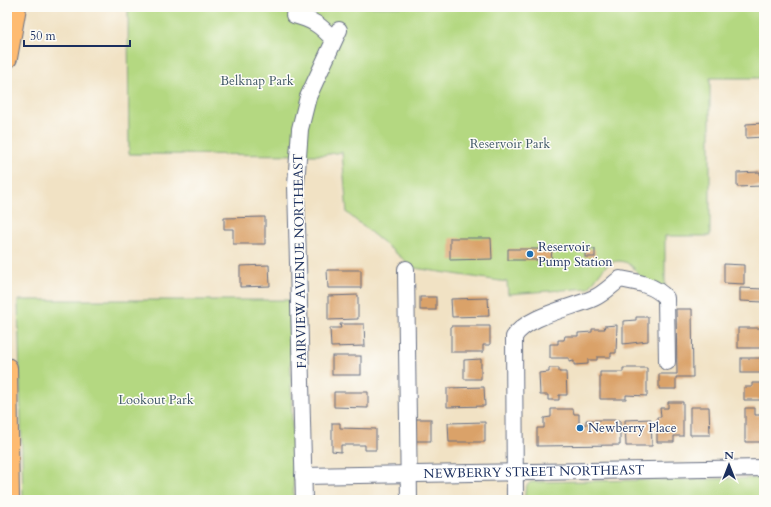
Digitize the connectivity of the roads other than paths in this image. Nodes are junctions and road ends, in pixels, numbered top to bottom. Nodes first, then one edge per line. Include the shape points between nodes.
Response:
1 (16, 7) edge
2 (294, 15) dead end
3 (9, 26) edge
4 (7, 58) edge
5 (406, 269) dead end
6 (667, 362) dead end
7 (7, 368) edge
8 (764, 468) edge
9 (514, 473) junction
10 (409, 474) junction
11 (303, 476) junction
12 (8, 488) edge
13 (304, 500) edge
14 (409, 500) edge
15 (515, 500) edge

1 - 3 main road
2 - 11 street, FAIRVIEW AVENUE NORTHEAST via 311,19 336,35 308,97 300,129 298,153 296,185
3 - 4 main road
5 - 10 street
6 - 9 street via 666,298 636,282 620,280 596,297 529,322 514,337
7 - 12 main road
8 - 9 street, NEWBERRY STREET NORTHEAST
9 - 10 street, NEWBERRY STREET NORTHEAST
9 - 15 street
10 - 11 street, NEWBERRY STREET NORTHEAST
10 - 14 street
11 - 13 street, FAIRVIEW AVENUE NORTHEAST

